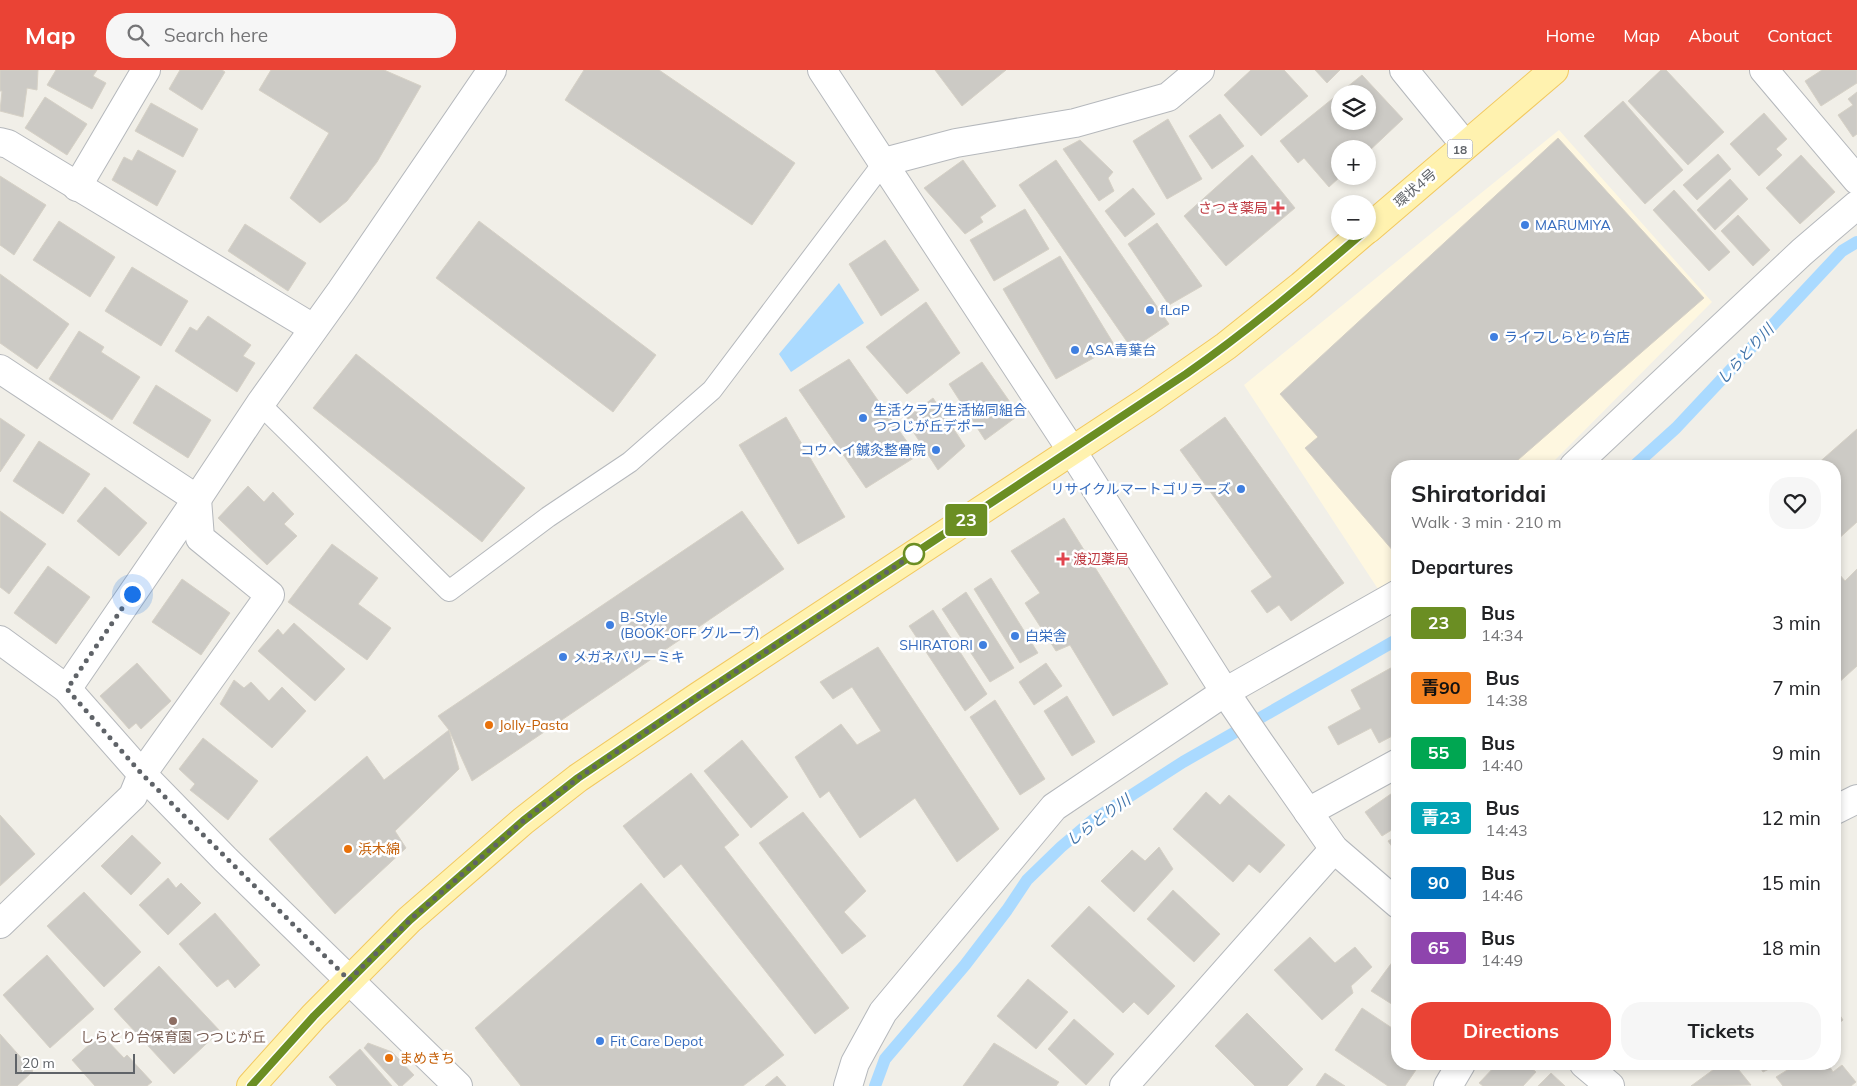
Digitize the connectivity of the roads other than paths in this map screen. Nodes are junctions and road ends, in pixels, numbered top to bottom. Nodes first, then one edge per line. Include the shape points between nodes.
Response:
1 (146, 70) edge
2 (492, 70) edge
3 (822, 70) edge
4 (1200, 70) edge
5 (1404, 70) edge
6 (1554, 70) edge
7 (1764, 70) edge
8 (0, 142) edge
9 (1465, 145) junction
10 (884, 162) junction
11 (1857, 180) edge
12 (77, 187) junction
13 (1857, 205) edge
14 (1376, 221) edge
15 (1354, 240) edge
16 (313, 328) junction
17 (0, 369) edge
18 (260, 404) junction
19 (1072, 451) junction
20 (1580, 460) edge
21 (198, 499) junction
22 (1391, 598) edge
23 (0, 640) edge
24 (67, 689) junction
25 (1228, 696) junction
26 (1391, 767) edge
27 (142, 774) junction
28 (1857, 799) edge
29 (1841, 807) edge
30 (1308, 812) junction
31 (1334, 849) junction
32 (1391, 898) edge
33 (0, 924) edge
34 (349, 980) junction
35 (1457, 1070) edge
36 (1591, 1070) edge
37 (251, 1086) edge
38 (458, 1086) edge
39 (848, 1086) edge
40 (1124, 1086) edge
41 (1448, 1086) edge
42 (1610, 1086) edge

1 - 12 street
2 - 16 street
3 - 10 street
4 - 10 street via 1168,97 1074,123 956,143
5 - 9 street
6 - 9 main road, 環状4号 / 18
7 - 11 street
8 - 12 street
9 - 14 main road, 環状4号 / 18
10 - 18 lane via 712,390 630,462 548,517 449,591
10 - 19 street
12 - 16 street
13 - 20 street via 1802,252
15 - 19 main road, 環状4号 / 18 via 1226,346
16 - 18 street
17 - 21 street
18 - 21 street
19 - 25 street
19 - 34 main road, 環状4号 / 18 via 578,778 523,821 410,920
21 - 24 street
21 - 27 street via 200,538 270,595
22 - 25 street
23 - 24 street
24 - 27 street
25 - 30 street
25 - 39 street via 1054,807 882,1012
26 - 30 street
27 - 33 street via 133,796
27 - 34 street
28 - 29 street
30 - 31 street
31 - 32 street
31 - 40 street
34 - 37 main road, 環状4号 / 18
34 - 38 street
35 - 41 street
36 - 42 street

